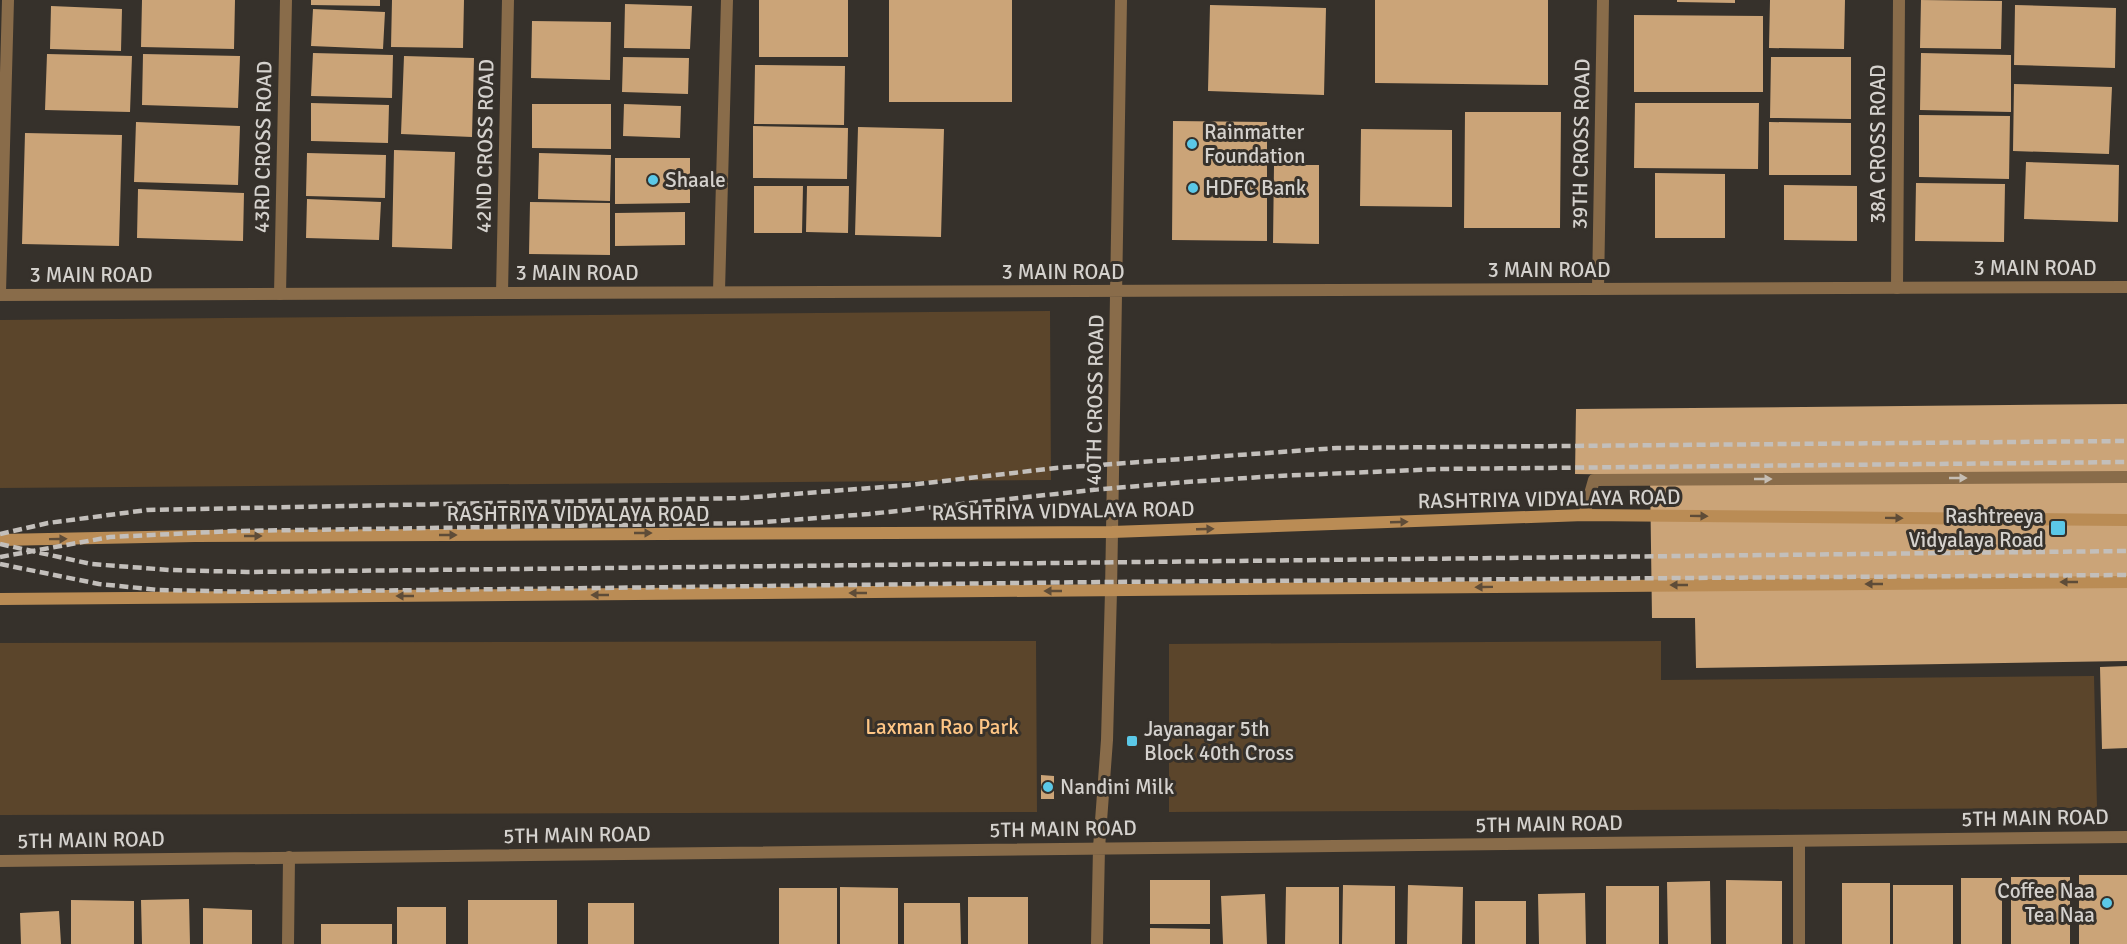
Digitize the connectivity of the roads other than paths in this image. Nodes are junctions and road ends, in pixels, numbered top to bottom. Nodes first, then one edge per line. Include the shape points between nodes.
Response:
1 (8, 0) edge
2 (286, 0) edge
3 (508, 0) edge
4 (727, 0) edge
5 (1121, 0) edge
6 (1603, 0) edge
7 (1899, 0) edge
8 (2127, 287) edge
9 (1897, 288) junction
10 (1598, 289) junction
11 (719, 291) junction
12 (1116, 291) junction
13 (0, 293) edge
14 (502, 293) junction
15 (280, 294) junction
16 (2127, 477) edge
17 (1584, 515) junction
18 (2127, 519) edge
19 (1112, 532) junction
20 (0, 540) edge
21 (2127, 582) edge
22 (1112, 591) junction
23 (0, 599) edge
24 (2127, 837) edge
25 (1798, 840) junction
26 (1099, 848) junction
27 (289, 858) junction
28 (0, 861) edge
29 (288, 944) edge
30 (1097, 944) edge
31 (1798, 944) edge

1 - 13 street
2 - 15 street, 43RD CROSS ROAD
3 - 14 street, 42ND CROSS ROAD
4 - 11 street
5 - 12 street, 40TH CROSS ROAD
6 - 10 street, 39TH CROSS ROAD
7 - 9 street, 38A CROSS ROAD
8 - 9 street, 3 MAIN ROAD
9 - 10 street, 3 MAIN ROAD
10 - 12 street, 3 MAIN ROAD
11 - 12 street, 3 MAIN ROAD
11 - 14 street, 3 MAIN ROAD
12 - 19 street, 40TH CROSS ROAD
13 - 15 street, 3 MAIN ROAD
14 - 15 street, 3 MAIN ROAD
17 -> 16 street via 1594,480
17 -> 18 main road, RASHTRIYA VIDYALAYA ROAD
19 -> 17 main road, RASHTRIYA VIDYALAYA ROAD
20 -> 19 main road, RASHTRIYA VIDYALAYA ROAD
19 - 22 street, 40TH CROSS ROAD
21 -> 22 main road
22 -> 23 main road
22 - 26 street, 40TH CROSS ROAD
24 - 25 street, 5TH MAIN ROAD
25 - 26 street, 5TH MAIN ROAD
25 - 31 street
26 - 27 street, 5TH MAIN ROAD
26 - 30 street, 40TH CROSS ROAD
27 - 28 street, 5TH MAIN ROAD
27 - 29 street

